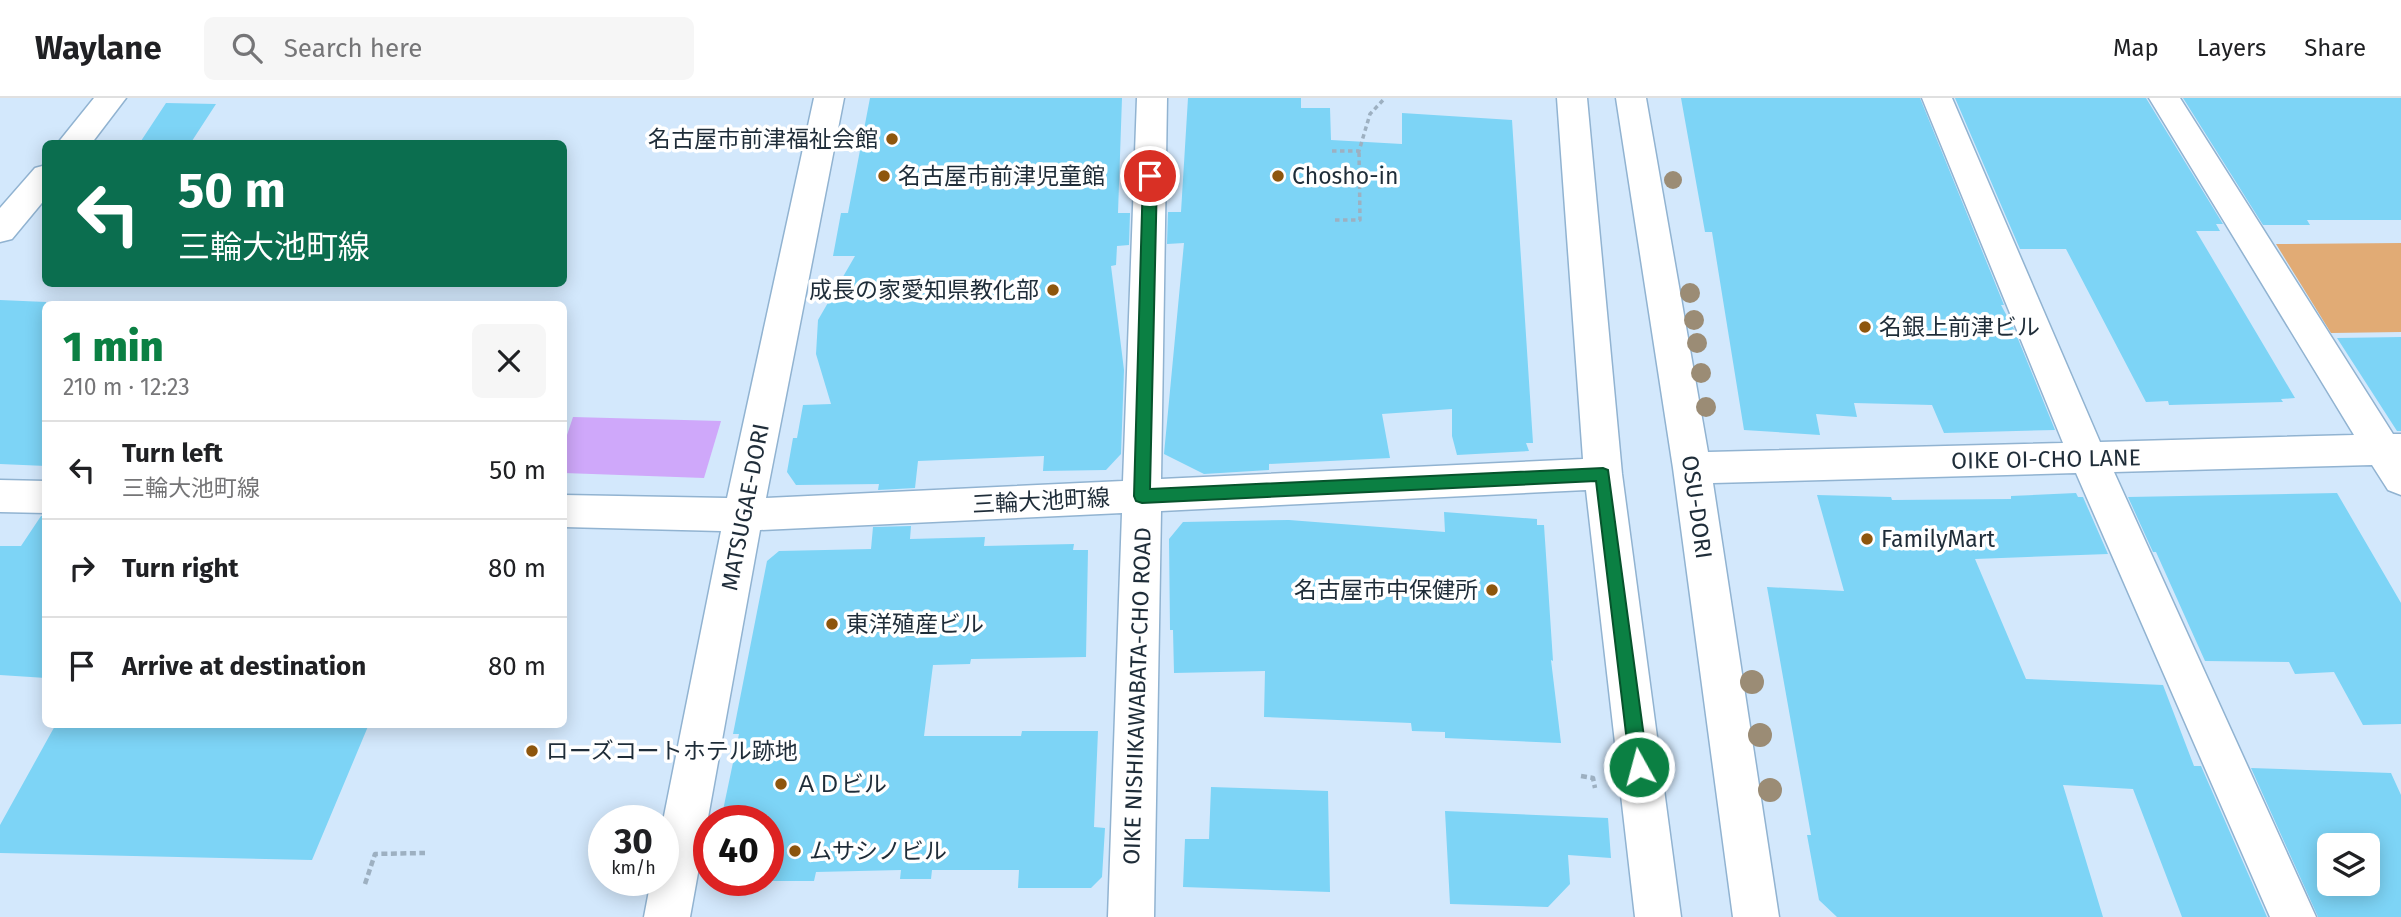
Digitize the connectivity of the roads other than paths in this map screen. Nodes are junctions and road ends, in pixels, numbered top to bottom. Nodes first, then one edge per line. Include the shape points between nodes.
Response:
1 (110, 98) edge
2 (829, 98) edge
3 (1152, 98) edge
4 (1572, 98) edge
5 (1632, 98) edge
6 (1937, 98) edge
7 (2164, 98) edge
8 (75, 140) edge
9 (42, 181) edge
10 (0, 230) edge
11 (2089, 459) junction
12 (2395, 459) edge
13 (1692, 468) junction
14 (1603, 474) junction
15 (0, 496) edge
16 (1142, 496) junction
17 (42, 498) edge
18 (567, 511) edge
19 (743, 515) junction
20 (667, 917) edge
21 (1131, 917) edge
22 (1658, 917) edge
23 (1756, 917) edge
24 (2293, 917) edge

1 - 8 street
2 - 19 street, MATSUGAE-DORI
3 - 16 street, OIKE NISHIKAWABATA-CHO ROAD
4 - 14 street
5 - 13 street, OSU-DORI
6 - 11 street
7 - 12 street
9 - 10 street
11 - 12 street, OIKE OI-CHO LANE
11 - 13 street, OIKE OI-CHO LANE
11 - 24 street
13 - 23 street, OSU-DORI
14 - 16 street, 三輪大池町線
14 - 22 street
15 - 17 street
16 - 19 street, 三輪大池町線
16 - 21 street, OIKE NISHIKAWABATA-CHO ROAD
18 - 19 street, 三輪大池町線
19 - 20 street, MATSUGAE-DORI

